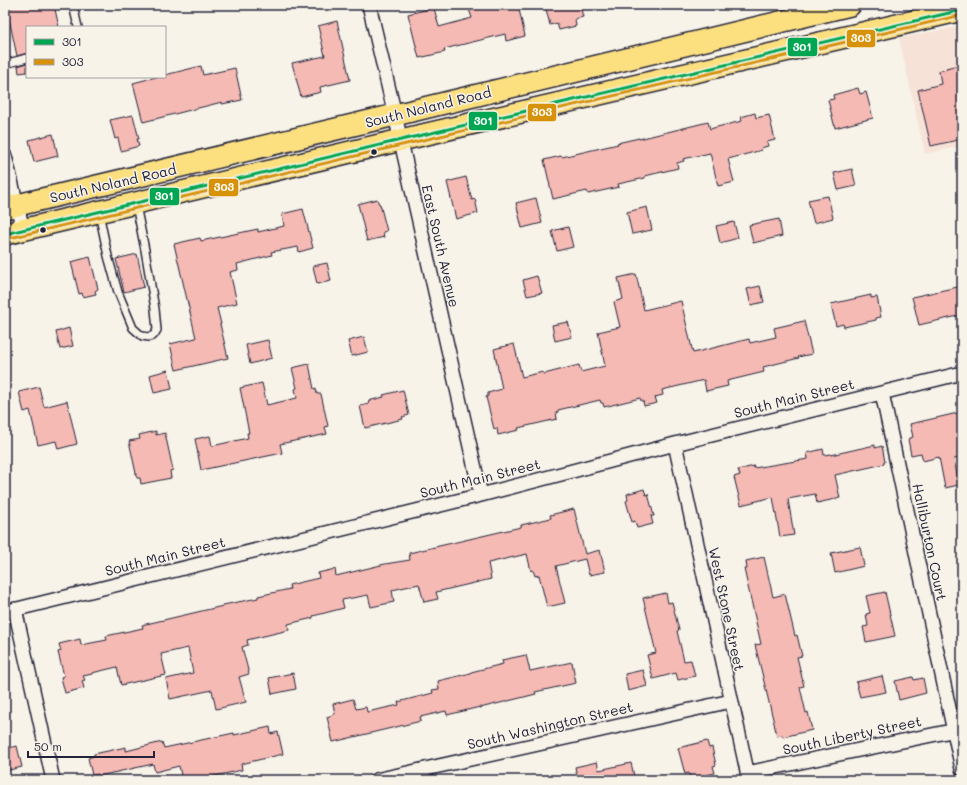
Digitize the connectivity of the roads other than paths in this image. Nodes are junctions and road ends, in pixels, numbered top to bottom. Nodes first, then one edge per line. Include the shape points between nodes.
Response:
1 (72, 5) edge
2 (369, 5) edge
3 (850, 5) edge
4 (962, 10) edge
5 (78, 26) edge
6 (26, 58) edge
7 (5, 64) edge
8 (396, 115) junction
9 (401, 140) junction
10 (5, 156) edge
11 (136, 203) junction
12 (11, 207) edge
13 (98, 212) junction
14 (14, 232) edge
15 (962, 373) edge
16 (882, 393) junction
17 (675, 444) junction
18 (481, 494) junction
19 (10, 610) edge
20 (731, 701) junction
21 (958, 730) edge
22 (962, 769) edge
23 (748, 776) edge
24 (53, 780) edge
25 (376, 780) edge

1 - 5 lane
2 - 8 street, East South Avenue
3 - 8 main road, South Noland Road
4 - 9 main road, South Noland Road
6 - 7 lane
8 - 9 street, East South Avenue
8 - 12 main road, South Noland Road
9 - 11 main road, South Noland Road
9 - 18 street, East South Avenue
10 - 12 street
11 - 13 main road, South Noland Road
11 - 13 lane via 155,309 157,330 149,337 142,336 133,328 118,292
12 - 14 street
13 - 14 main road, South Noland Road
15 - 16 street, South Main Street
16 - 17 street, South Main Street
16 - 21 street, Halliburton Court
17 - 18 street, South Main Street
17 - 20 street, West Stone Street
18 - 19 street, South Main Street
19 - 24 street
20 - 23 street, West Stone Street
20 - 25 street, South Washington Street
21 - 22 street, Halliburton Court
21 - 23 street, South Liberty Street

